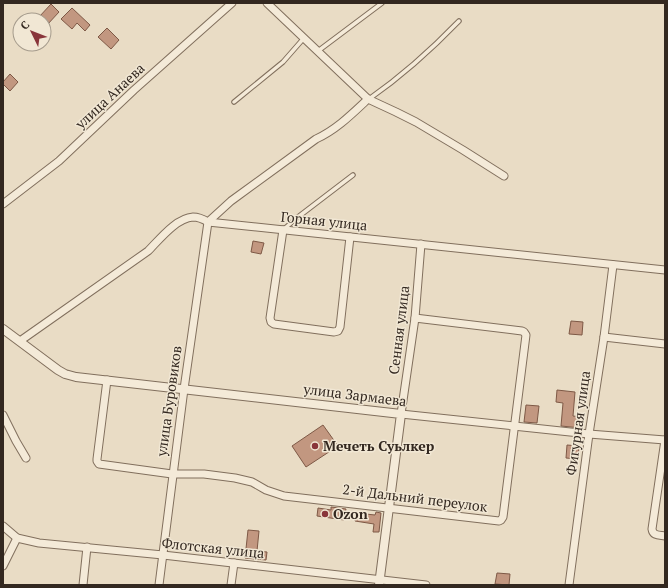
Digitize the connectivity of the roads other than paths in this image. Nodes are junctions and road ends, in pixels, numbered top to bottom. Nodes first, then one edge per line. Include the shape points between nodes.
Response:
1 (232, 3) edge
2 (267, 3) edge
3 (382, 3) edge
4 (460, 21) dead end
5 (304, 38) junction
6 (317, 52) junction
7 (368, 100) junction
8 (234, 102) dead end
9 (353, 175) dead end
10 (504, 176) dead end
11 (3, 204) edge
12 (208, 222) junction
13 (283, 230) junction
14 (350, 237) junction
15 (421, 244) junction
16 (613, 265) junction
17 (665, 270) edge
18 (415, 318) junction
19 (3, 329) edge
20 (604, 337) junction
21 (20, 341) junction
22 (665, 344) edge
23 (107, 380) junction
24 (184, 389) junction
25 (400, 414) junction
26 (3, 415) edge
27 (515, 425) junction
28 (589, 434) junction
29 (665, 440) edge
30 (26, 458) dead end
31 (172, 474) junction
32 (388, 508) junction
33 (3, 526) edge
34 (665, 536) edge
35 (17, 538) junction
36 (87, 547) junction
37 (163, 555) junction
38 (234, 563) junction
39 (3, 566) edge
40 (379, 582) edge
41 (83, 585) edge
42 (159, 585) edge
43 (231, 585) edge
44 (426, 585) edge
45 (569, 585) edge

1 - 11 street, улица Анаева via 59,161
2 - 5 street
3 - 6 lane
4 - 7 lane via 391,84
5 - 6 street
5 - 8 lane via 283,62
6 - 7 street
7 - 10 street via 416,122
7 - 12 street via 347,119 231,201
9 - 13 lane
12 - 13 street, Горная улица
12 - 21 street, Горная улица via 193,217 177,223 148,251
12 - 24 street, улица Буровиков
13 - 14 street, Горная улица
13 - 14 street via 271,322 334,332 340,327
14 - 15 street, Горная улица
15 - 16 street, Горная улица
15 - 18 street, Сенная улица
16 - 17 street, Горная улица
16 - 20 street, Фигурная улица
18 - 25 street, Сенная улица
18 - 27 street, 2-й Дальний переулок via 525,333
19 - 21 street, улица Зармаева
20 - 22 street
20 - 28 street, Фигурная улица
21 - 23 street, улица Зармаева via 66,374
23 - 24 street, улица Зармаева
23 - 31 street, 2-й Дальний переулок via 98,463
24 - 25 street, улица Зармаева
24 - 31 street, улица Буровиков
25 - 27 street, улица Зармаева
25 - 32 street, Сенная улица
26 - 30 street
27 - 28 street, улица Зармаева
27 - 32 street, 2-й Дальний переулок via 501,520
28 - 29 street, улица Зармаева
28 - 45 street, Фигурная улица
29 - 34 street via 652,529 653,533
31 - 32 street, 2-й Дальний переулок via 204,474 235,478 252,482 284,496
31 - 37 street, улица Буровиков
32 - 40 street, Сенная улица
33 - 35 street, Флотская улица
35 - 36 street, Флотская улица via 39,543
35 - 39 street
36 - 37 street, Флотская улица
36 - 41 street
37 - 38 street, Флотская улица
37 - 42 street, улица Буровиков
38 - 40 street, Флотская улица
38 - 43 street
40 - 44 street, Флотская улица

